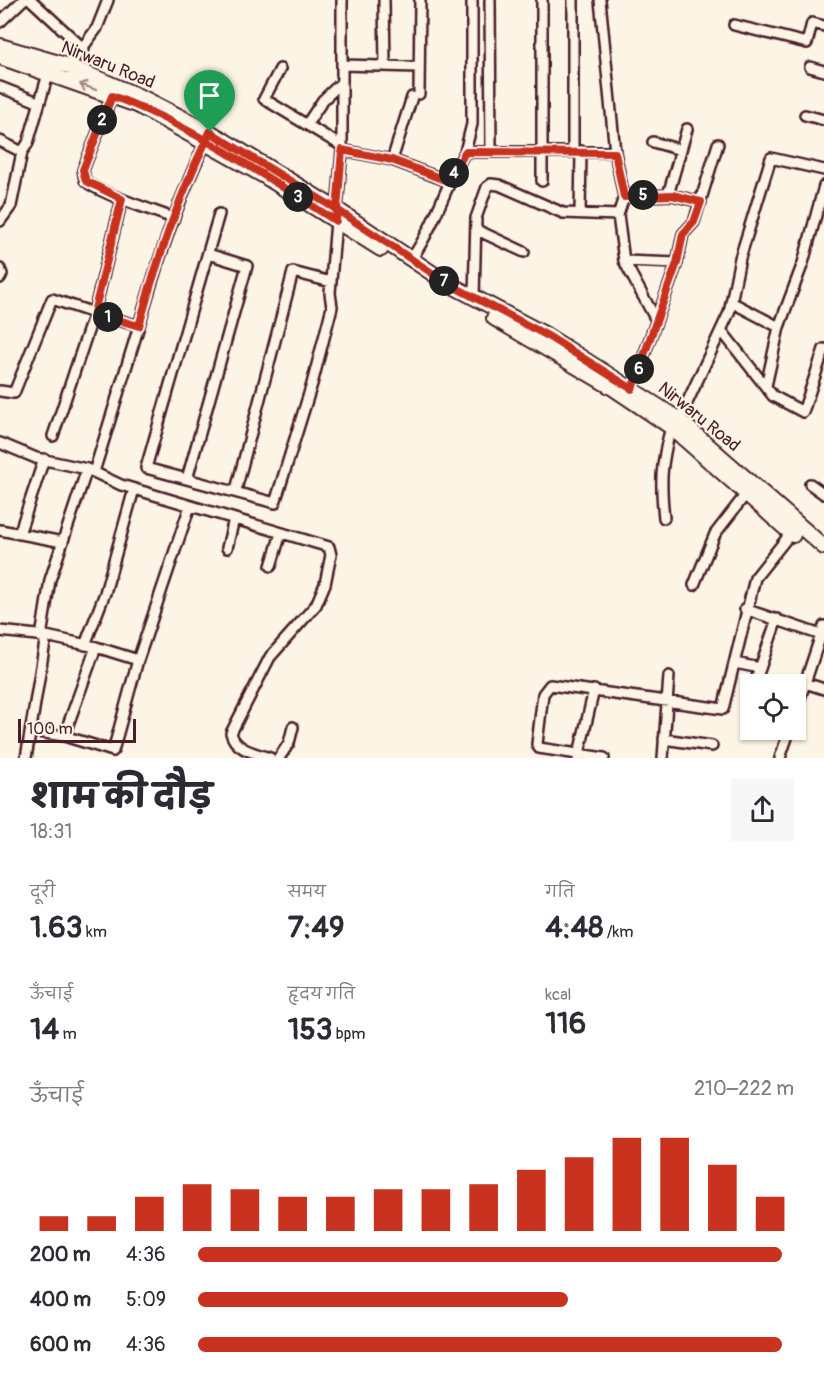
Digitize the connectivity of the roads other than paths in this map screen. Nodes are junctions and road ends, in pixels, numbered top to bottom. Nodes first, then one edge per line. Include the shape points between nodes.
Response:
1 (23, 0) edge
2 (31, 0) edge
3 (108, 0) edge
4 (342, 0) edge
5 (384, 0) edge
6 (420, 0) edge
7 (472, 0) edge
8 (480, 0) edge
9 (542, 0) edge
10 (573, 0) edge
11 (600, 0) edge
12 (490, 2) edge
13 (0, 22) edge
14 (734, 25) dead end
15 (824, 26) edge
16 (0, 46) edge
17 (84, 49) junction
18 (0, 57) edge
19 (342, 65) junction
20 (69, 66) junction
21 (385, 66) junction
22 (419, 67) junction
23 (810, 67) dead end
24 (280, 69) dead end
25 (824, 71) edge
26 (48, 74) junction
27 (342, 82) junction
28 (0, 87) edge
29 (112, 96) junction
30 (38, 102) junction
31 (805, 115) dead end
32 (824, 120) edge
33 (307, 124) junction
34 (687, 129) dead end
35 (208, 137) junction
36 (0, 141) edge
37 (653, 142) dead end
38 (718, 144) dead end
39 (342, 148) junction
40 (681, 150) junction
41 (577, 151) junction
42 (22, 152) junction
43 (465, 152) junction
44 (491, 152) junction
45 (541, 152) junction
46 (615, 153) junction
47 (392, 160) junction
48 (824, 170) edge
49 (450, 182) junction
50 (542, 182) dead end
51 (824, 186) edge
52 (668, 195) junction
53 (624, 197) junction
54 (122, 199) junction
55 (0, 201) edge
56 (701, 202) junction
57 (11, 207) junction
58 (580, 213) junction
59 (219, 214) dead end
60 (336, 215) junction
61 (618, 215) junction
62 (173, 218) junction
63 (0, 221) edge
64 (477, 231) junction
65 (524, 252) dead end
66 (208, 254) junction
67 (412, 258) junction
68 (624, 261) junction
69 (677, 263) junction
70 (0, 269) edge
71 (0, 278) edge
72 (331, 282) junction
73 (474, 297) junction
74 (731, 302) junction
75 (94, 313) junction
76 (656, 320) junction
77 (139, 326) junction
78 (779, 327) junction
79 (721, 330) junction
80 (824, 349) edge
81 (766, 386) junction
82 (632, 389) junction
83 (0, 391) edge
84 (675, 423) junction
85 (53, 436) dead end
86 (0, 443) edge
87 (45, 459) junction
88 (91, 470) junction
89 (187, 479) junction
90 (810, 484) dead end
91 (134, 489) junction
92 (236, 490) junction
93 (746, 494) junction
94 (824, 494) edge
95 (190, 506) junction
96 (664, 518) dead end
97 (234, 519) junction
98 (0, 530) edge
99 (281, 533) junction
100 (791, 533) junction
101 (19, 534) junction
102 (63, 542) junction
103 (824, 547) edge
104 (226, 548) dead end
105 (824, 557) edge
106 (271, 566) dead end
107 (694, 585) dead end
108 (746, 609) junction
109 (777, 619) junction
110 (0, 631) edge
111 (823, 633) edge
112 (44, 637) junction
113 (85, 645) junction
114 (96, 647) junction
115 (138, 660) junction
116 (735, 663) junction
117 (760, 668) junction
118 (758, 674) edge
119 (669, 676) dead end
120 (806, 683) joint
121 (824, 689) edge
122 (594, 690) junction
123 (667, 700) junction
124 (292, 727) dead end
125 (31, 731) junction
126 (64, 736) junction
127 (664, 739) junction
128 (786, 740) edge
129 (712, 746) dead end
130 (538, 753) edge
131 (578, 756) edge
132 (26, 758) edge
133 (270, 758) edge
134 (279, 758) edge
135 (604, 758) edge
136 (663, 758) edge
137 (780, 758) edge

1 - 13 street
2 - 17 street
3 - 17 street
4 - 19 street
5 - 21 street
6 - 22 street
7 - 43 street via 472,124
8 - 12 street
9 - 45 street
10 - 41 street
11 - 46 street
12 - 44 street
14 - 15 street via 807,43 812,23
16 - 20 street, Nirwaru Road
17 - 20 street
18 - 26 street, Nirwaru Road
19 - 21 street
19 - 27 street
20 - 35 street, Nirwaru Road via 145,99
21 - 22 street
22 - 47 street via 416,95
23 - 25 street
24 - 33 street via 264,99
29 -> 26 street, Nirwaru Road
26 - 30 street
27 - 33 street via 323,100
27 - 39 street
28 - 30 street
29 - 35 street, Nirwaru Road
29 - 54 street via 83,170 91,185
30 - 42 street
31 - 32 street
33 - 39 street
34 - 40 street
35 - 60 street, Nirwaru Road
35 - 62 street
36 - 42 street
37 - 40 street
38 - 56 street
39 - 47 street
39 - 60 street
40 - 52 street
41 - 45 street
41 - 46 street
41 - 58 street
42 - 57 street
43 - 44 street
43 - 49 street
44 - 45 street
45 - 50 street
46 - 53 street
47 - 49 street
48 - 74 street via 771,158 740,258
49 - 67 street via 429,233
51 - 78 street via 803,263
52 - 53 street
52 - 56 street
53 - 61 street
54 - 62 street
54 - 75 street
55 - 57 street
56 - 69 street via 694,222 683,234
57 - 63 street
58 - 61 street
58 - 64 street via 563,213 490,184 476,218
59 - 66 street
60 - 67 street, Nirwaru Road
60 - 72 street
60 - 84 street, Nirwaru Road
61 - 68 street
62 - 77 street
64 - 65 street
64 - 73 street
66 - 89 street via 247,266
66 - 89 street via 146,468
67 - 73 street, Nirwaru Road
68 - 69 street
68 - 76 street
69 - 76 street
70 - 71 street
72 - 92 street via 293,272
72 - 92 street via 332,307 275,503
73 - 82 street, Nirwaru Road via 546,335
74 - 78 street
74 - 79 street
75 - 77 street
75 - 83 street via 52,299 14,393
75 - 85 street
76 - 82 street
77 - 88 street
78 - 81 street
79 - 81 street
79 - 84 street
80 - 81 street via 803,412 773,396
82 - 84 street, Nirwaru Road
84 - 93 street, Nirwaru Road
84 - 96 street via 662,461
84 - 103 street, Nirwaru Road
86 - 87 street
87 - 88 street
87 - 101 street
88 - 91 street
88 - 102 street
89 - 92 street
90 - 94 street
91 - 95 street
91 - 113 street via 105,593
93 - 100 street, Nirwaru Road
93 - 107 street via 715,534
95 - 97 street
95 - 115 street
97 - 99 street
97 - 104 street
98 - 101 street
99 - 106 street
99 - 133 street via 327,546 331,555 316,605 270,657 231,733 239,747
100 - 105 street, Nirwaru Road
100 - 108 street via 755,578
101 - 102 street
102 - 112 street via 50,580
108 - 109 street
108 - 116 street
109 - 111 street
109 - 117 street
110 - 112 street
111 - 120 street
112 - 113 street
112 - 125 street
113 - 114 street
114 - 115 street
114 - 126 street
115 - 126 street via 113,751
116 - 117 street
116 - 123 street via 723,709
117 - 118 street
119 - 123 street
120 - 121 street
122 - 123 street
122 - 130 street via 549,685 543,694
122 - 131 street
123 - 127 street
124 - 134 street via 289,743
125 - 126 street
125 - 132 street
127 - 129 street
127 - 136 street
128 - 137 street
130 - 131 street
131 - 135 street

